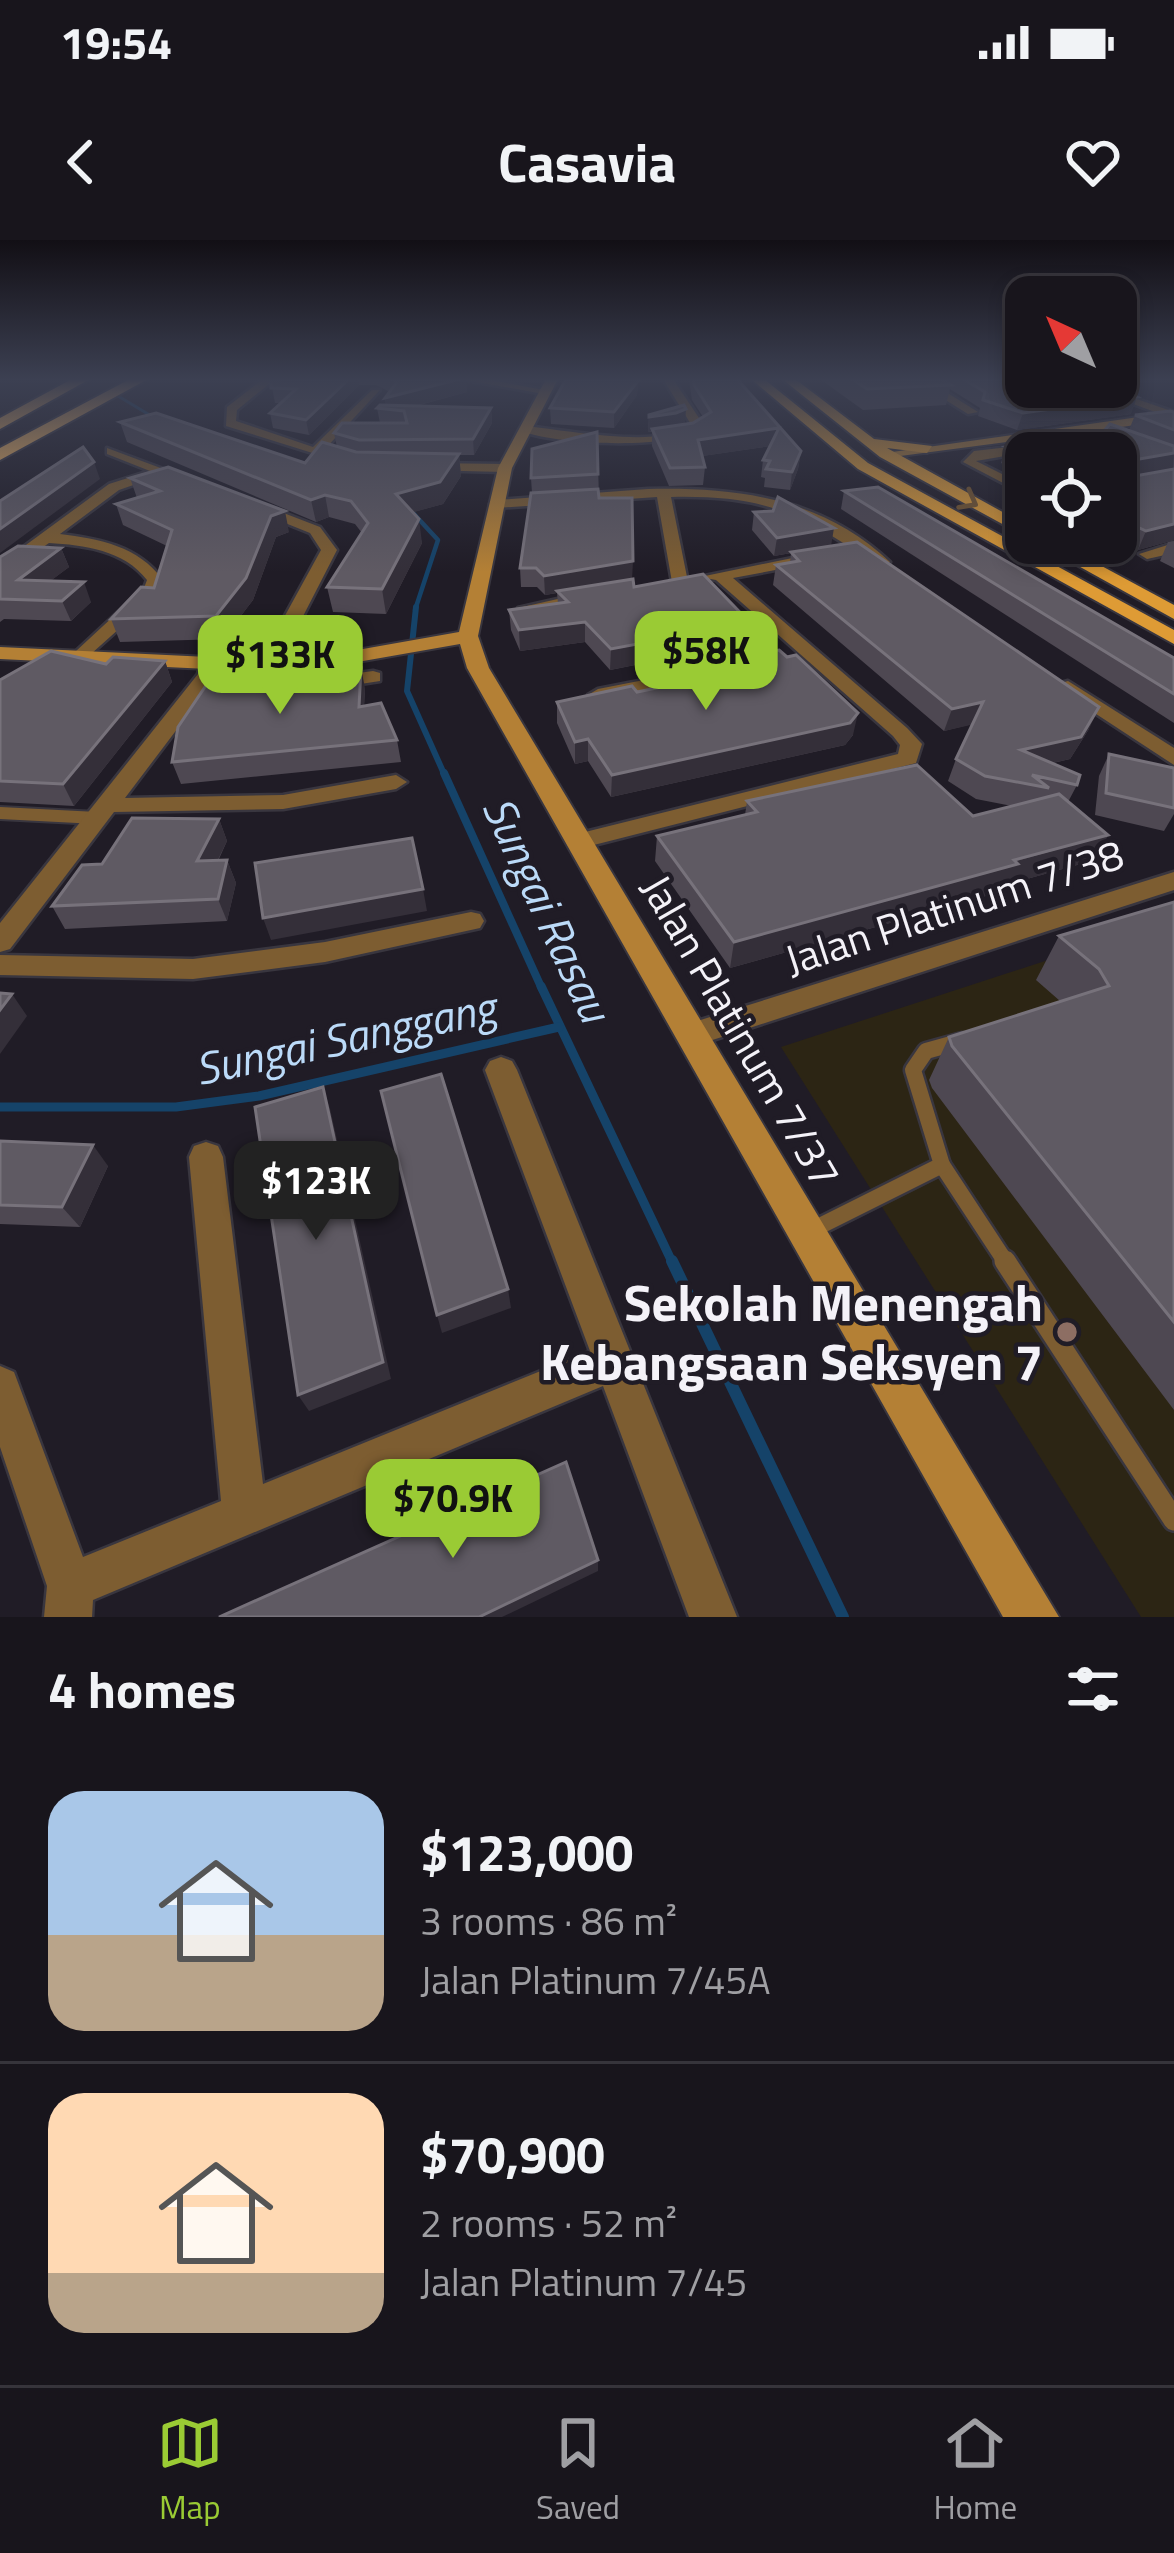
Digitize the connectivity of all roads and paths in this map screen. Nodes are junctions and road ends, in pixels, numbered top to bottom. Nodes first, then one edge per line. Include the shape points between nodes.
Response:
1 (292, 443) edge
2 (325, 443) edge
3 (518, 443) edge
4 (843, 443) edge
5 (866, 443) edge
6 (886, 443) edge
7 (988, 443) edge
8 (927, 449) junction
9 (1005, 449) edge
10 (111, 452) dead end
11 (315, 452) junction
12 (882, 463) junction
13 (360, 465) edge
14 (416, 467) edge
15 (505, 468) junction
16 (912, 470) junction
17 (162, 471) junction
18 (1005, 480) edge
19 (202, 485) edge
20 (664, 497) junction
21 (241, 500) edge
22 (497, 504) junction
23 (1005, 521) edge
24 (48, 538) junction
25 (1174, 548) edge
26 (864, 550) junction
27 (844, 554) edge
28 (1147, 554) dead end
29 (823, 557) edge
30 (1084, 564) edge
31 (0, 572) edge
32 (720, 574) junction
33 (903, 576) edge
34 (680, 581) junction
35 (658, 585) edge
36 (614, 593) edge
37 (526, 608) edge
38 (1174, 613) edge
39 (468, 636) junction
40 (1174, 638) edge
41 (0, 653) edge
42 (811, 654) junction
43 (82, 656) junction
44 (208, 663) junction
45 (269, 663) junction
46 (373, 677) dead end
47 (1058, 680) edge
48 (302, 686) edge
49 (582, 698) edge
50 (1174, 758) edge
51 (396, 782) dead end
52 (102, 812) junction
53 (0, 813) edge
54 (578, 841) junction
55 (1174, 881) edge
56 (471, 921) dead end
57 (0, 942) edge
58 (0, 965) edge
59 (691, 1035) junction
60 (974, 1039) edge
61 (501, 1070) dead end
62 (206, 1157) dead end
63 (942, 1166) junction
64 (807, 1233) junction
65 (614, 1361) junction
66 (0, 1386) edge
67 (244, 1514) junction
68 (1174, 1520) edge
69 (69, 1601) edge
70 (713, 1617) edge
71 (1032, 1617) edge

1 - 11 street
2 - 11 street
3 - 15 street
4 - 12 main road
5 - 12 main road
6 - 8 main road
7 - 8 street
8 - 12 street
8 - 16 main road via 911,460
9 - 18 street via 969,462
10 - 17 street
11 - 13 street
12 - 16 main road
12 - 40 main road
14 - 15 street
15 - 22 street
16 -> 23 main road
17 - 19 street
17 - 24 street via 114,487
20 - 22 street
20 - 26 street via 716,495 792,507
20 - 34 street
21 - 45 street via 315,530 329,550
22 - 39 street
24 - 31 street
24 - 43 street via 86,540 140,563 154,580
25 - 28 street
26 - 27 street
26 - 33 street
29 - 32 street
30 - 38 main road
32 - 34 street
32 - 42 street
34 - 35 street
36 - 37 street
39 - 45 street
39 - 54 street, Jalan Platinum 7/37 via 478,668
41 - 43 street
42 - 49 street
42 - 54 street via 900,732 911,744 908,758
43 - 44 street
44 - 45 street
44 - 52 street via 204,693
46 - 48 street
47 - 50 street
51 - 52 street via 283,802
52 - 53 lane
52 - 57 street
54 - 59 street, Jalan Platinum 7/37
55 - 59 street, Jalan Platinum 7/38
56 - 58 street via 193,969
59 - 64 street, Jalan Platinum 7/37
60 - 63 lane via 917,1056 914,1070
61 - 65 street
62 - 67 street
63 - 64 lane
63 - 68 lane
64 - 71 street, Jalan Platinum 7/37
65 - 67 street
65 - 70 street
66 - 69 street
67 - 69 street

